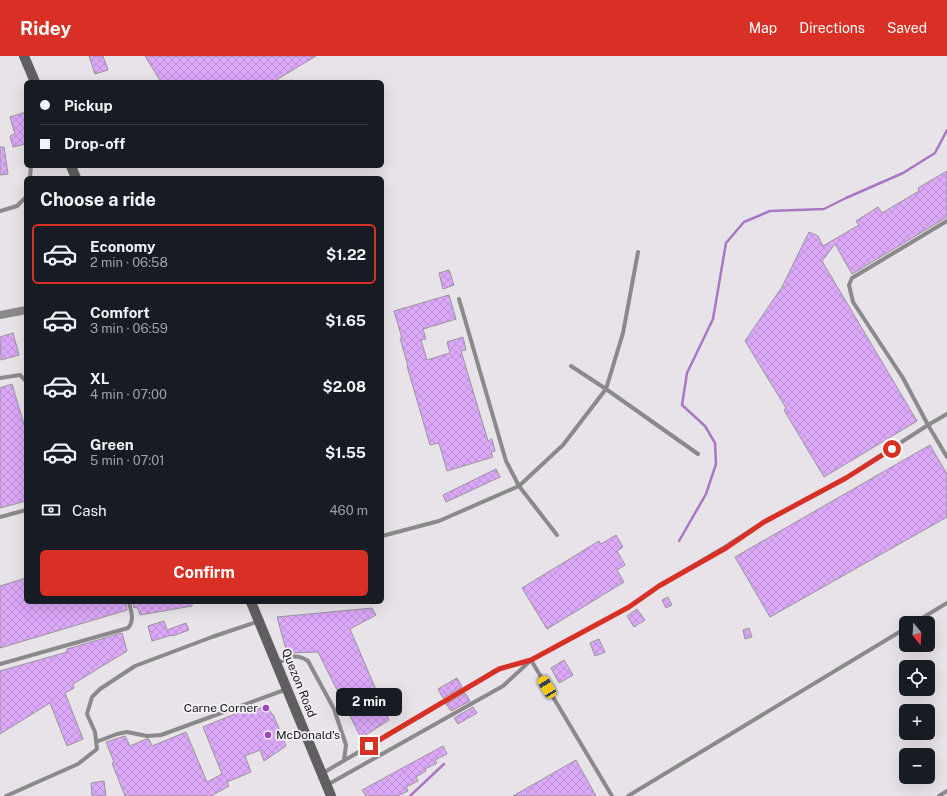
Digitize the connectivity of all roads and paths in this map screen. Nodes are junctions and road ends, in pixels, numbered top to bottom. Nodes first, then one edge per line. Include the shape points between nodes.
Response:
1 (24, 56) edge
2 (35, 80) edge
3 (24, 199) edge
4 (0, 211) edge
5 (947, 220) edge
6 (638, 252) dead end
7 (459, 299) dead end
8 (24, 310) edge
9 (0, 315) edge
10 (571, 366) dead end
11 (0, 378) edge
12 (24, 379) edge
13 (606, 389) junction
14 (947, 414) edge
15 (928, 425) junction
16 (698, 454) dead end
17 (947, 457) edge
18 (519, 486) junction
19 (24, 511) edge
20 (0, 517) edge
21 (384, 535) edge
22 (557, 535) dead end
23 (947, 603) edge
24 (130, 604) edge
25 (252, 604) edge
26 (926, 616) edge
27 (259, 621) junction
28 (899, 632) edge
29 (531, 660) junction
30 (0, 664) edge
31 (277, 664) junction
32 (287, 689) junction
33 (96, 742) junction
34 (344, 760) junction
35 (322, 773) junction
36 (327, 785) junction
37 (947, 792) edge
38 (6, 796) edge
39 (331, 796) edge
40 (612, 796) edge
41 (628, 796) edge
42 (940, 796) edge

1 - 2 main road
3 - 4 lane via 17,206
5 - 15 lane via 852,278 849,285 853,302 903,378
6 - 13 lane via 623,333
7 - 18 lane via 506,461
8 - 9 street
10 - 13 lane
11 - 12 lane via 20,375
13 - 16 lane
13 - 18 lane via 563,445
14 - 15 lane
15 - 17 lane
15 - 29 lane via 846,478 764,522 629,607
18 - 21 lane via 439,521
18 - 22 lane
19 - 20 lane
23 - 26 lane
24 - 30 lane via 133,618 128,628
25 - 27 main road, Quezon Road
27 - 31 main road, Quezon Road
27 - 33 lane via 135,666 100,689 92,697 87,714 95,732
28 - 41 lane
29 - 34 lane via 499,669
29 - 36 lane via 503,686
29 - 40 lane
31 - 32 main road, Quezon Road
31 - 34 lane via 289,657 301,657 308,661 334,709 346,745
32 - 33 lane via 161,735 147,736 127,732
32 - 35 main road, Quezon Road
33 - 38 lane via 97,749 78,764
34 - 35 lane
35 - 36 main road, Quezon Road
36 - 39 main road, Quezon Road
37 - 42 lane

